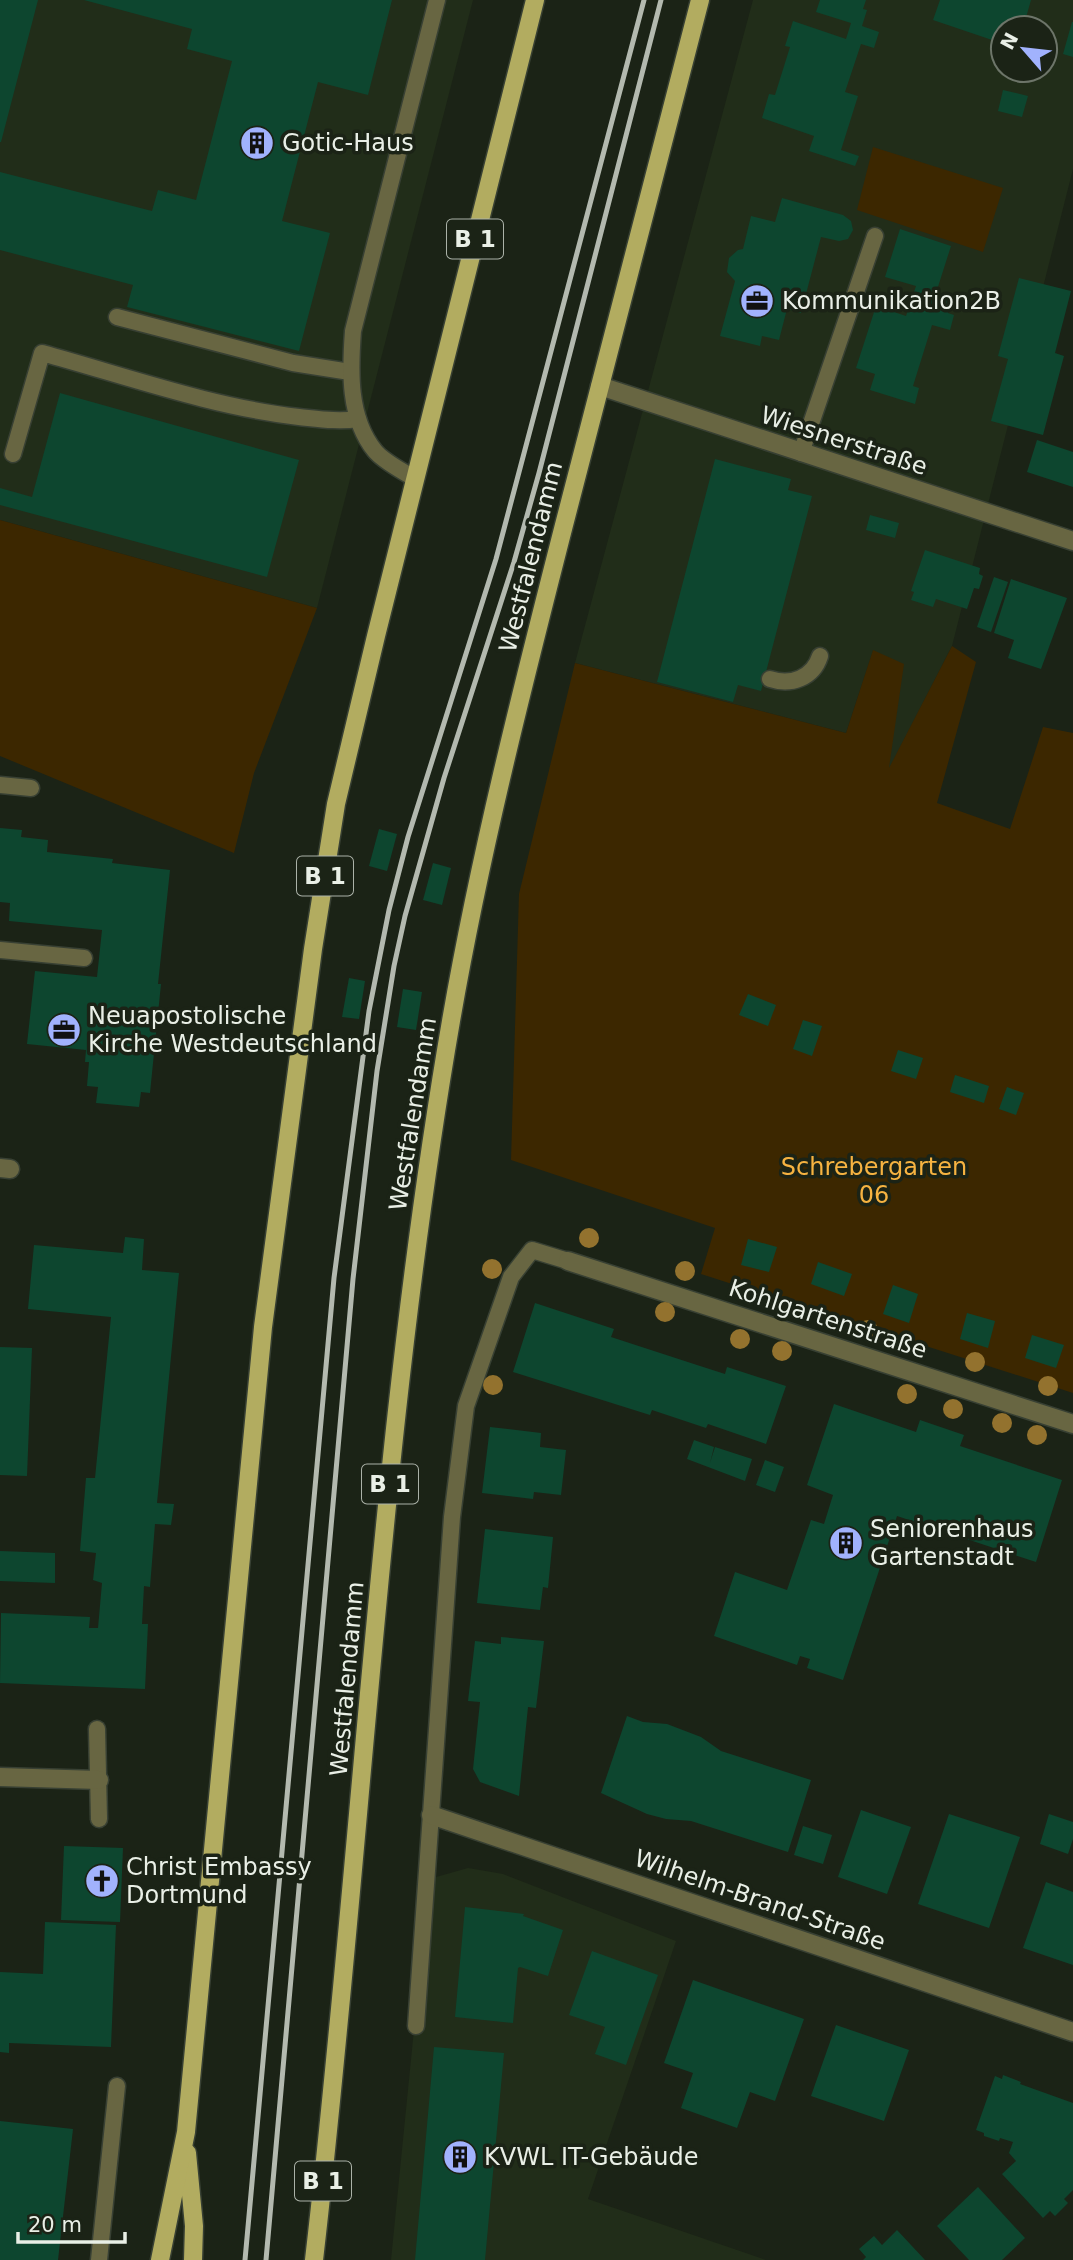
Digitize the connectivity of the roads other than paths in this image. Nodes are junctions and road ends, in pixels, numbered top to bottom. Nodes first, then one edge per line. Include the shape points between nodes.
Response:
1 (437, 0) edge
2 (535, 0) edge
3 (701, 0) edge
4 (876, 236) dead end
5 (117, 317) dead end
6 (349, 372) junction
7 (600, 386) junction
8 (358, 419) junction
9 (801, 453) junction
10 (13, 454) dead end
11 (415, 479) junction
12 (1073, 541) edge
13 (820, 656) dead end
14 (770, 679) dead end
15 (0, 785) edge
16 (31, 788) dead end
17 (0, 950) edge
18 (84, 958) dead end
19 (568, 1261) joint
20 (1073, 1424) edge
21 (97, 1730) dead end
22 (0, 1777) edge
23 (99, 1780) junction
24 (431, 1815) junction
25 (99, 1819) dead end
26 (416, 2026) dead end
27 (1073, 2032) edge
28 (117, 2086) dead end
29 (186, 2132) junction
30 (100, 2260) edge
31 (160, 2260) edge
32 (193, 2260) edge
33 (314, 2260) edge

1 - 6 lane via 353,331
2 - 11 main road, B 1
3 - 7 main road, Westfalendamm / B 1
4 - 9 lane
5 - 6 lane via 293,363
6 - 8 lane
7 - 9 street, Wiesnerstraße
7 - 33 main road, Westfalendamm / B 1 via 481,870 439,1098 398,1396
8 - 10 lane via 277,414 219,402 42,352
8 - 11 lane via 376,452
9 - 12 street, Wiesnerstraße
11 - 29 main road, B 1 via 337,804 312,962 263,1327
13 - 14 lane via 798,681
15 - 16 lane
17 - 18 lane
19 - 20 street, Kohlgartenstraße
19 - 24 lane via 532,1250 511,1277 466,1406 452,1517
21 - 23 lane
22 - 23 street
23 - 25 lane
24 - 26 lane
24 - 27 street, Wilhelm-Brand-Straße
28 - 30 lane
29 - 31 main road
29 - 32 main road

